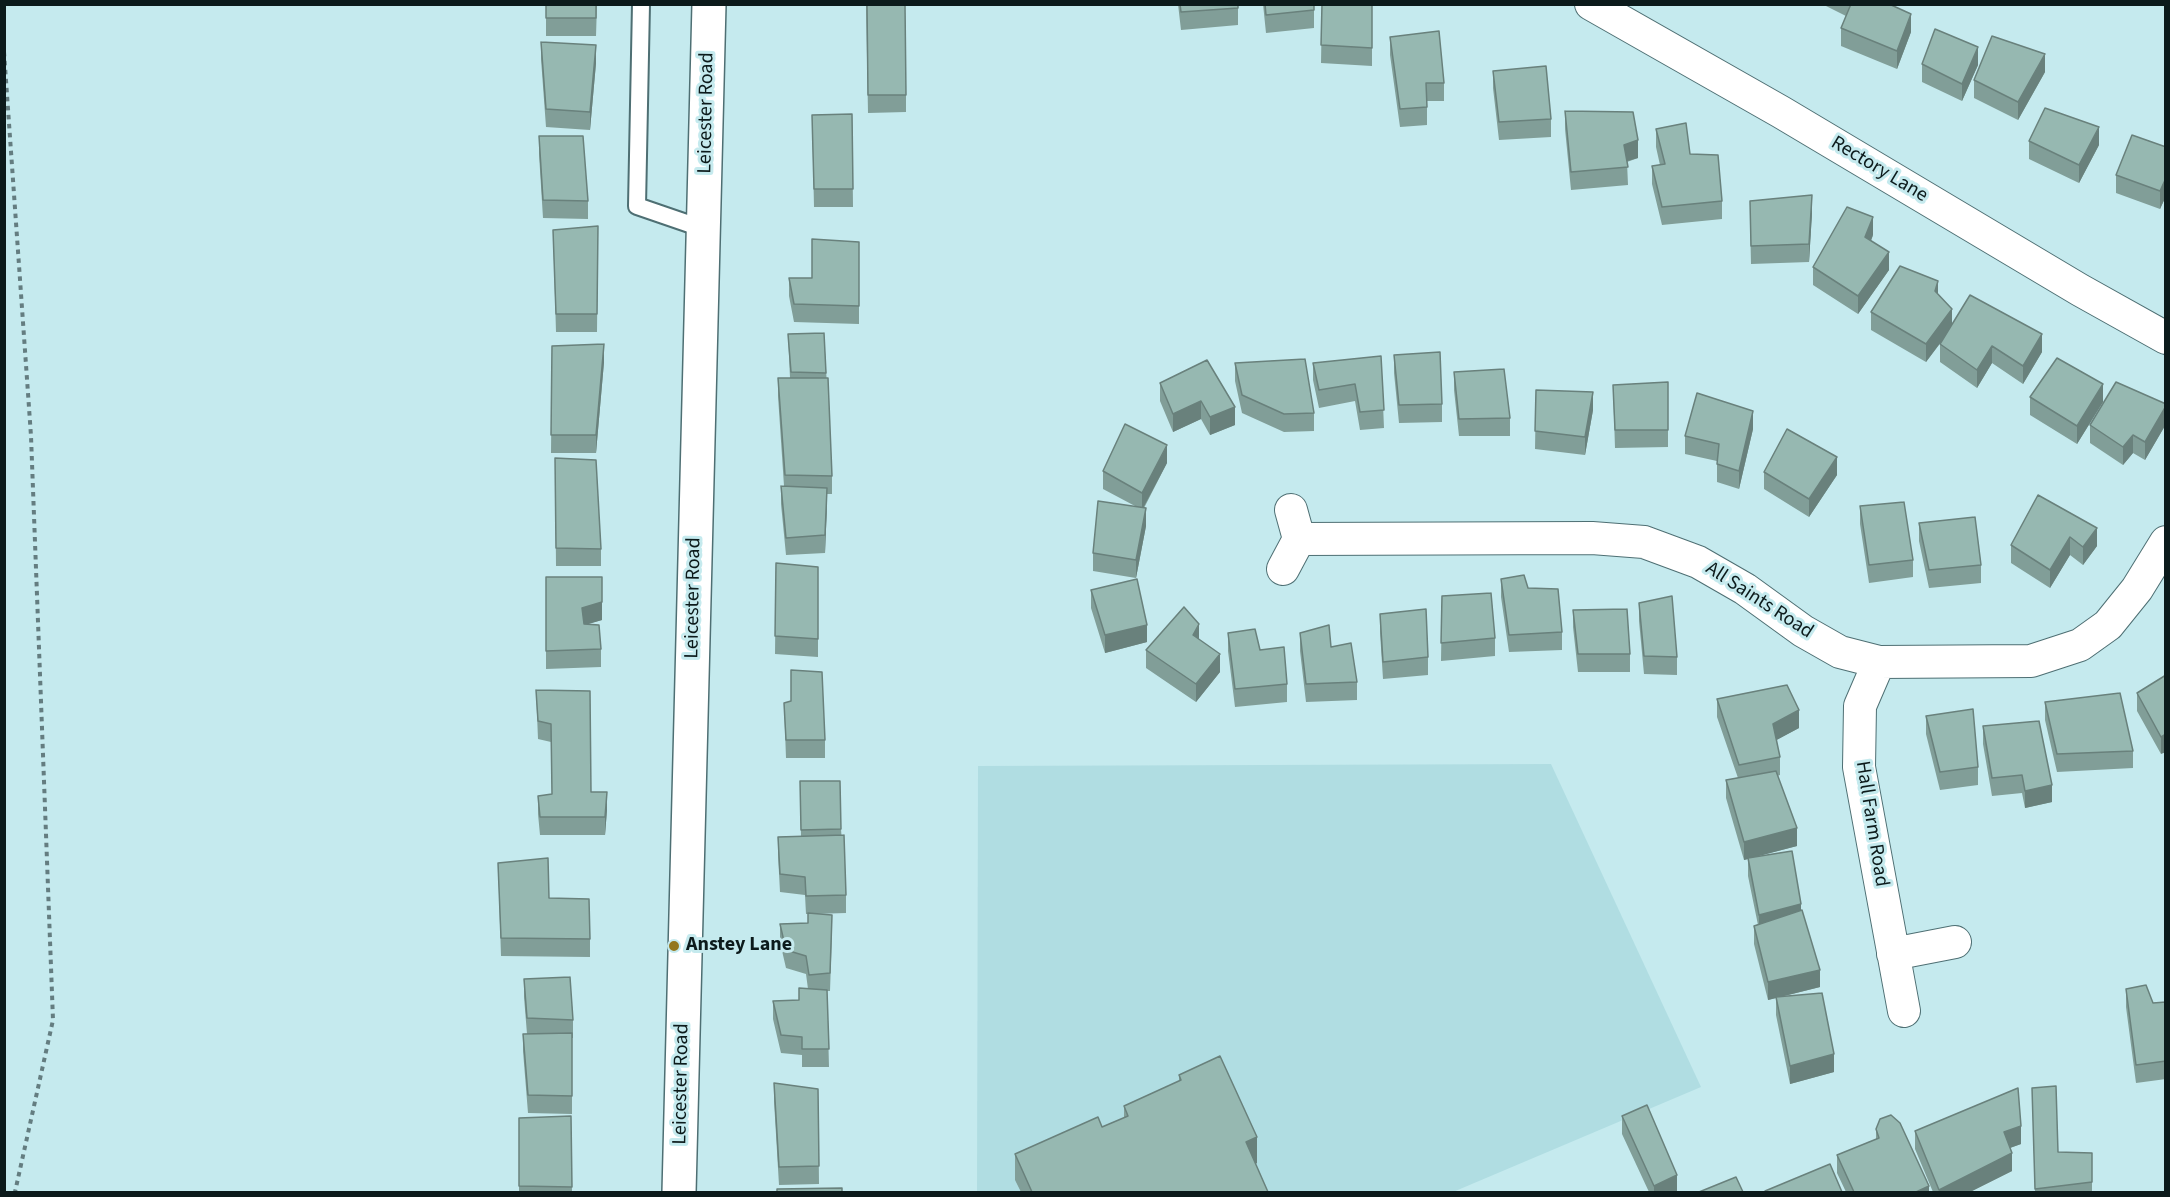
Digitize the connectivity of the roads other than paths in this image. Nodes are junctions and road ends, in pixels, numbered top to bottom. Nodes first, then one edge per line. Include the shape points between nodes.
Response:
1 (641, 4) edge
2 (709, 4) edge
3 (1591, 4) edge
4 (704, 229) junction
5 (2166, 338) edge
6 (2166, 542) edge
7 (1283, 569) dead end
8 (1879, 662) junction
9 (1954, 942) dead end
10 (1893, 954) junction
11 (1904, 1011) dead end
12 (679, 1192) edge

1 - 4 lane via 638,206
2 - 4 street, Leicester Road
3 - 5 street, Rectory Lane
4 - 12 street, Leicester Road
6 - 8 street, All Saints Road via 2137,589 2108,625 2080,645 2031,661
7 - 8 street, All Saints Road via 1295,525 1644,543 1698,562 1840,652
8 - 10 street, Hall Farm Road via 1860,706 1859,767
9 - 10 street
10 - 11 street, Hall Farm Road

